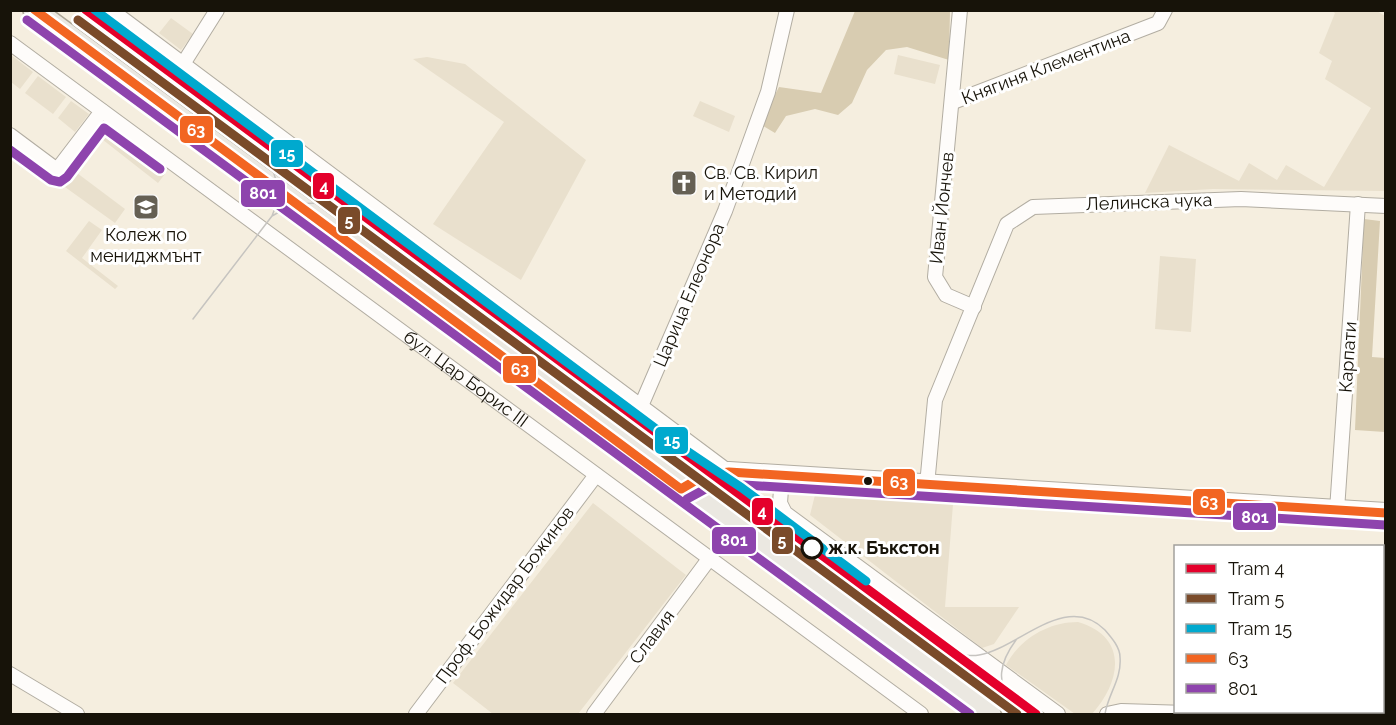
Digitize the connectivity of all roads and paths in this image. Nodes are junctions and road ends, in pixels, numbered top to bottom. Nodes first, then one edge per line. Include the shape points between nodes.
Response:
1 (34, 10) edge
2 (111, 10) edge
3 (217, 10) edge
4 (787, 10) edge
5 (960, 10) edge
6 (1165, 10) edge
7 (10, 43) edge
8 (183, 64) junction
9 (953, 102) junction
10 (102, 111) junction
11 (10, 135) edge
12 (1358, 204) junction
13 (1386, 206) edge
14 (974, 307) junction
15 (641, 406) junction
16 (729, 472) junction
17 (596, 475) junction
18 (782, 476) junction
19 (927, 485) junction
20 (681, 489) junction
21 (1337, 510) junction
22 (1386, 513) edge
23 (709, 559) junction
24 (10, 674) edge
25 (1174, 713) edge
26 (1188, 713) edge
27 (77, 714) edge
28 (416, 714) edge
29 (594, 714) edge
30 (921, 714) edge
31 (990, 714) edge
32 (1058, 714) edge
33 (1107, 714) edge
34 (1221, 714) edge

1 - 20 main road
2 - 8 street
3 - 8 street
4 - 15 street, Царица Елеонора via 768,92 725,211
5 - 9 street, Иван Йончев
6 - 9 street, Княгиня Клементина via 1158,23
7 - 10 street, бул. Цар Борис III
8 - 15 street
9 - 14 street, Иван Йончев via 935,277 946,295
10 - 11 street via 57,170
10 - 17 street, бул. Цар Борис III
12 - 13 street, Лелинска чука
12 - 14 street, Лелинска чука via 1241,199 1033,207 1008,224
12 - 21 street, Карпати
14 - 19 street via 935,400
15 - 16 street
16 - 18 street
16 - 20 street via 705,475
17 - 23 street, бул. Цар Борис III
17 - 28 street, Проф. Божидар Божинов
18 - 19 street
18 - 32 street via 780,503 785,513
19 - 21 street
20 - 31 main road
21 - 22 street
23 - 29 street, Славия
23 - 30 street, бул. Цар Борис III
24 - 27 street
25 - 33 street
26 - 34 street

